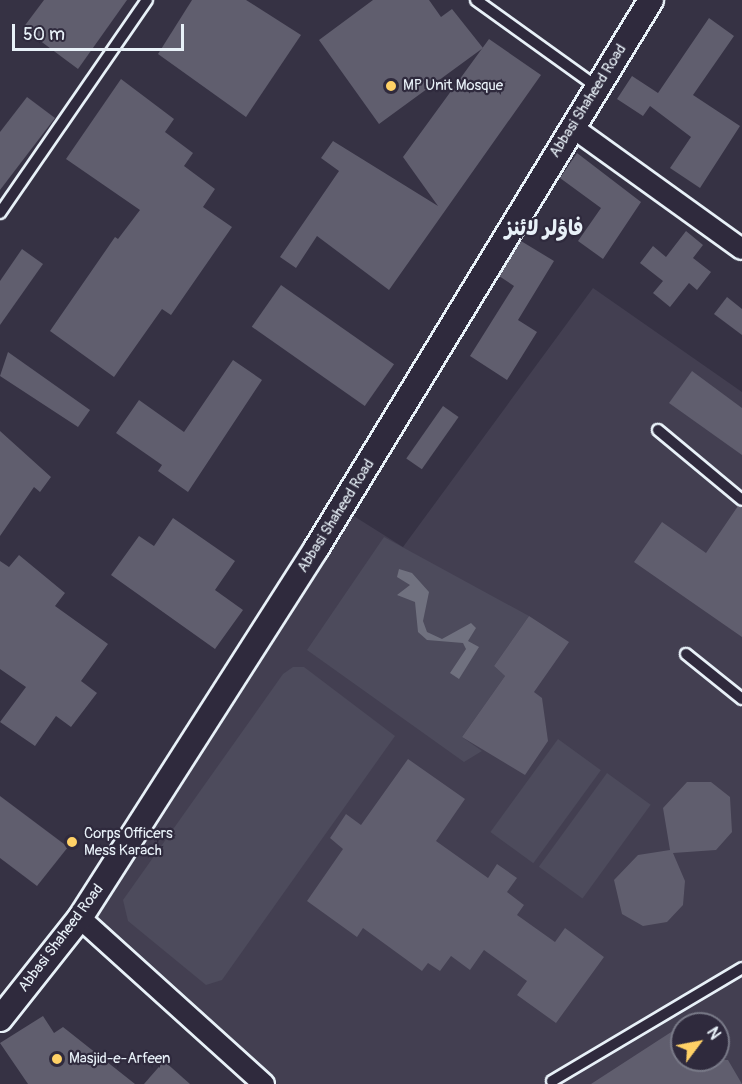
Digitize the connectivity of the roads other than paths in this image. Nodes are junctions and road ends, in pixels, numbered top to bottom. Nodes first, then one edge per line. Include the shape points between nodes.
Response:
1 (147, 0) edge
2 (476, 0) edge
3 (651, 0) edge
4 (597, 87) junction
5 (572, 127) junction
6 (0, 213) edge
7 (742, 249) edge
8 (658, 430) dead end
9 (742, 500) edge
10 (686, 654) dead end
11 (742, 699) edge
12 (80, 918) junction
13 (742, 968) edge
14 (0, 1019) edge
15 (552, 1082) dead end
16 (264, 1084) edge

1 - 6 lane
2 - 4 lane
3 - 4 street, Abbasi Shaheed Road
4 - 5 street, Abbasi Shaheed Road
5 - 7 street
5 - 12 street, Abbasi Shaheed Road via 322,539
8 - 9 lane
10 - 11 lane
12 - 14 street, Abbasi Shaheed Road
12 - 16 street
13 - 15 lane

